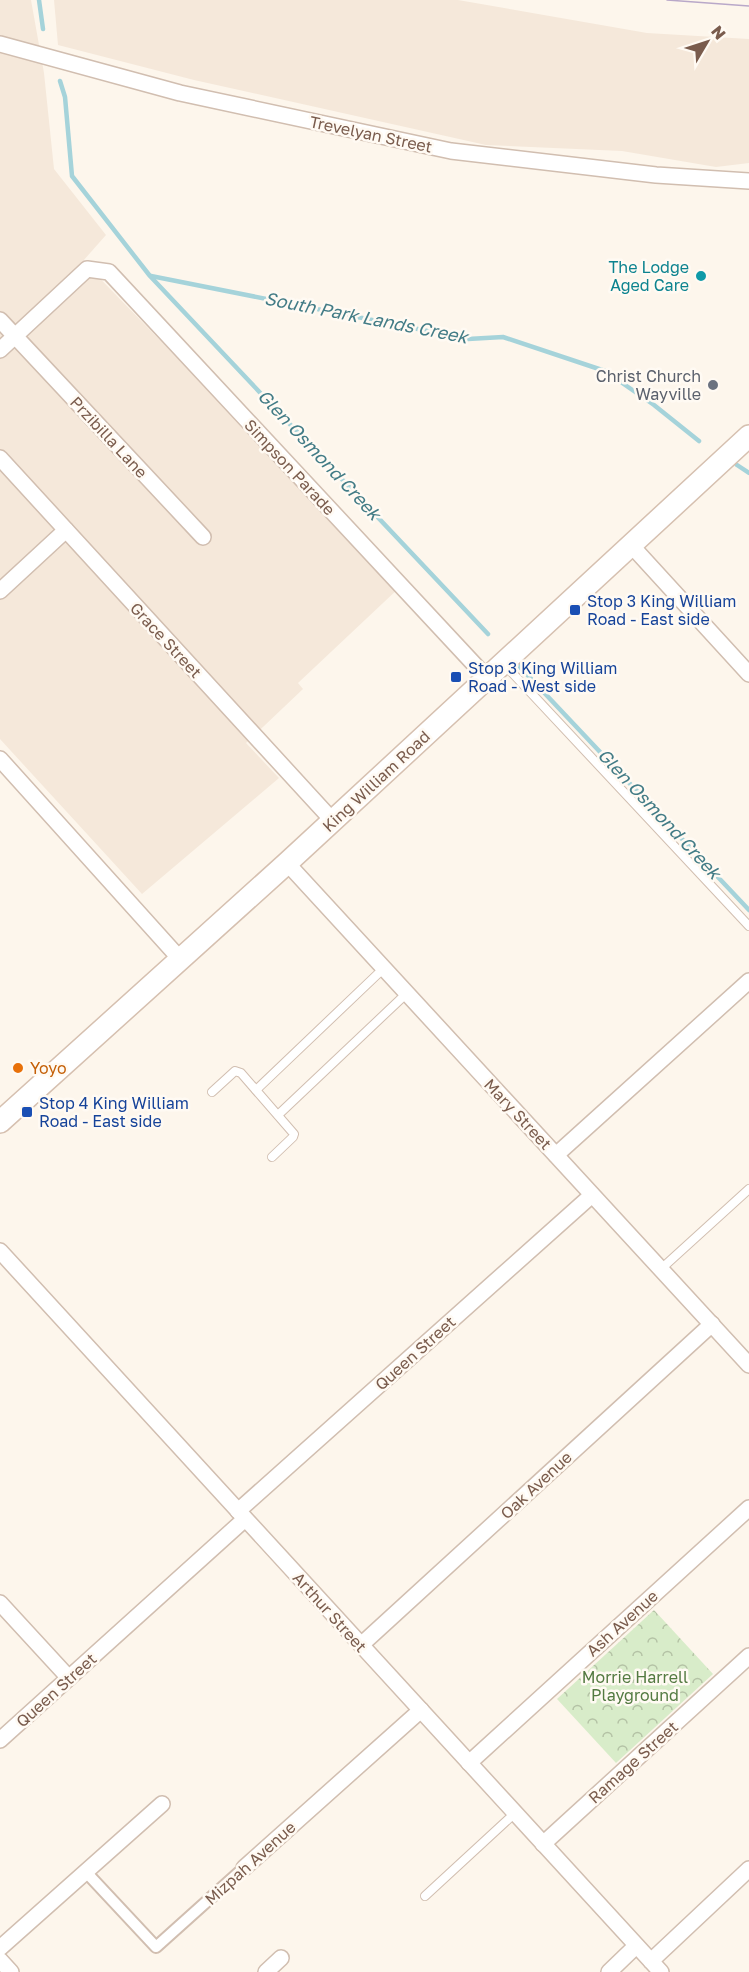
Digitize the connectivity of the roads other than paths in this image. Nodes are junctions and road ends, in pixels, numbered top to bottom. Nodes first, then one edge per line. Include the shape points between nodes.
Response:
1 (0, 44) edge
2 (749, 181) edge
3 (0, 320) edge
4 (15, 337) junction
5 (0, 350) edge
6 (749, 436) edge
7 (0, 458) edge
8 (66, 530) junction
9 (203, 537) dead end
10 (631, 545) junction
11 (0, 591) edge
12 (503, 663) junction
13 (749, 674) edge
14 (487, 678) junction
15 (0, 759) edge
16 (333, 821) junction
17 (287, 863) junction
18 (749, 926) edge
19 (181, 960) junction
20 (384, 968) junction
21 (749, 981) edge
22 (407, 993) junction
23 (256, 1090) junction
24 (212, 1092) dead end
25 (278, 1115) junction
26 (1, 1120) edge
27 (556, 1155) junction
28 (272, 1157) dead end
29 (749, 1190) edge
30 (592, 1195) junction
31 (0, 1251) edge
32 (661, 1269) junction
33 (712, 1324) junction
34 (749, 1365) edge
35 (749, 1508) edge
36 (241, 1515) junction
37 (0, 1604) edge
38 (361, 1646) junction
39 (749, 1656) edge
40 (69, 1678) junction
41 (421, 1710) junction
42 (0, 1740) edge
43 (469, 1764) junction
44 (162, 1804) dead end
45 (515, 1813) junction
46 (543, 1844) junction
47 (244, 1868) joint
48 (749, 1869) edge
49 (86, 1871) junction
50 (425, 1896) dead end
51 (636, 1946) junction
52 (0, 1948) edge
53 (281, 1958) dead end
54 (0, 1960) edge
55 (656, 1967) edge
56 (11, 1972) edge
57 (266, 1972) edge
58 (609, 1972) edge

1 - 2 street, Trevelyan Street via 180,93 451,150 656,175
3 - 4 street, Przibilla Lane
4 - 5 street
4 - 9 street, Przibilla Lane
4 - 14 street, Simpson Parade via 87,269 109,272
6 - 10 main road, King William Road
7 - 8 street, Grace Street
8 - 11 street
8 - 16 street, Grace Street
10 - 12 main road, King William Road
10 - 13 street
12 - 14 main road, King William Road
12 - 18 lane
14 - 16 main road, King William Road
15 - 19 street
16 - 17 main road, King William Road
17 - 19 main road, King William Road
17 - 20 street, Mary Street
19 - 26 main road, King William Road
20 - 22 street, Mary Street
20 - 23 lane
21 - 27 street
22 - 25 lane
22 - 27 street, Mary Street
23 - 24 lane via 237,1071
23 - 25 lane
25 - 28 lane via 294,1134
27 - 30 street, Mary Street
29 - 32 lane
30 - 32 street, Mary Street
30 - 36 street, Queen Street
31 - 36 street, Arthur Street
32 - 33 street, Mary Street
33 - 34 street, Mary Street
33 - 38 street, Oak Avenue
35 - 43 street, Ash Avenue
36 - 38 street, Arthur Street
36 - 40 street, Queen Street
37 - 40 street
38 - 41 street, Arthur Street
39 - 46 street, Ramage Street
40 - 42 street, Queen Street
41 - 43 street, Arthur Street
41 - 47 street, Mizpah Avenue
43 - 45 street, Arthur Street
44 - 49 street
45 - 46 street, Arthur Street
45 - 50 lane
46 - 51 street, Arthur Street
47 - 49 street, Mizpah Avenue via 156,1947
48 - 55 street
49 - 52 street
51 - 55 street, Arthur Street
51 - 58 street
53 - 57 street
54 - 56 street

